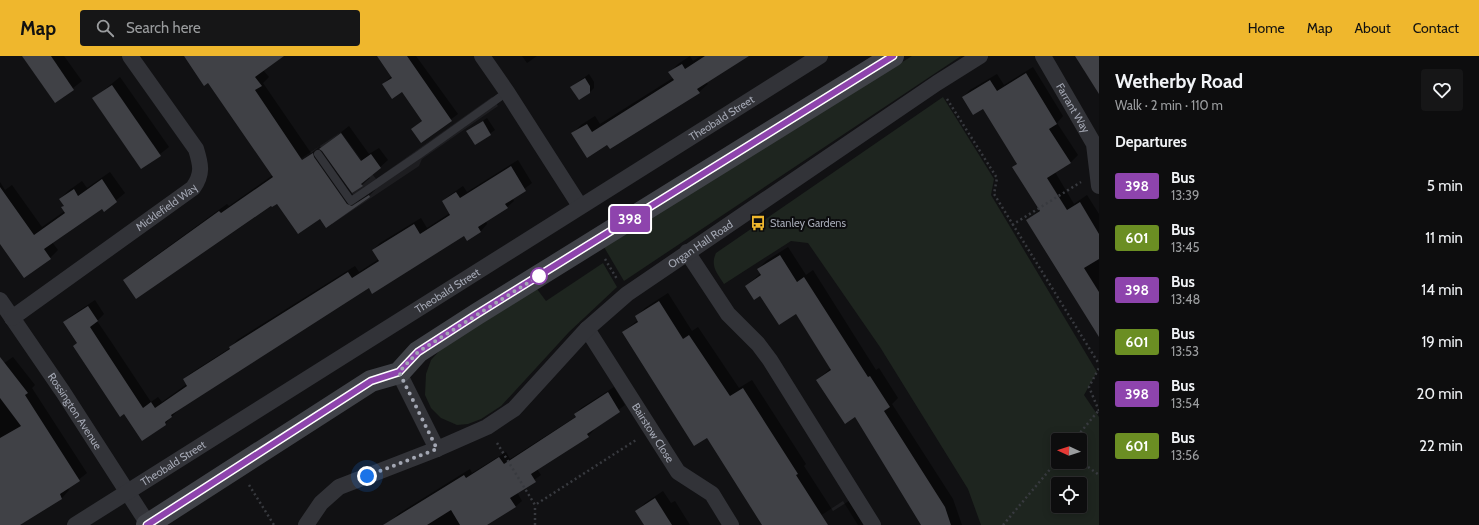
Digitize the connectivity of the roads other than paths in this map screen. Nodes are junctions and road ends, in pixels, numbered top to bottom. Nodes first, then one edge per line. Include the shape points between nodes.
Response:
1 (130, 56) edge
2 (482, 56) edge
3 (820, 56) edge
4 (893, 56) edge
5 (980, 56) edge
6 (1043, 56) edge
7 (508, 92) junction
8 (318, 154) dead end
9 (1098, 183) edge
10 (580, 206) junction
11 (687, 252) junction
12 (0, 300) edge
13 (12, 318) junction
14 (587, 329) junction
15 (399, 372) junction
16 (437, 449) junction
17 (127, 490) junction
18 (147, 524) edge
19 (75, 525) edge
20 (306, 525) edge
21 (731, 525) edge
22 (873, 525) edge

1 - 13 street, Micklefield Way via 196,149 201,164 200,179 193,188
2 - 7 street
3 - 10 street, Theobald Street
4 - 15 street via 477,314 418,352
5 - 11 street, Organ Hall Road
6 - 9 street, Farrant Way via 1094,144
7 - 8 lane via 351,201
7 - 10 street
10 - 17 street, Theobald Street
11 - 14 street, Organ Hall Road via 627,294
11 - 22 street via 728,314 770,360
12 - 13 street, Rossington Avenue
13 - 17 street, Rossington Avenue
14 - 16 street, Organ Hall Road via 514,409 487,427
14 - 21 street, Bairstow Close via 678,472 712,494
15 - 16 street
15 - 18 street via 371,381
16 - 20 street, Organ Hall Road via 339,487 321,503
17 - 18 street, Rossington Avenue
17 - 19 street, Theobald Street via 110,504

